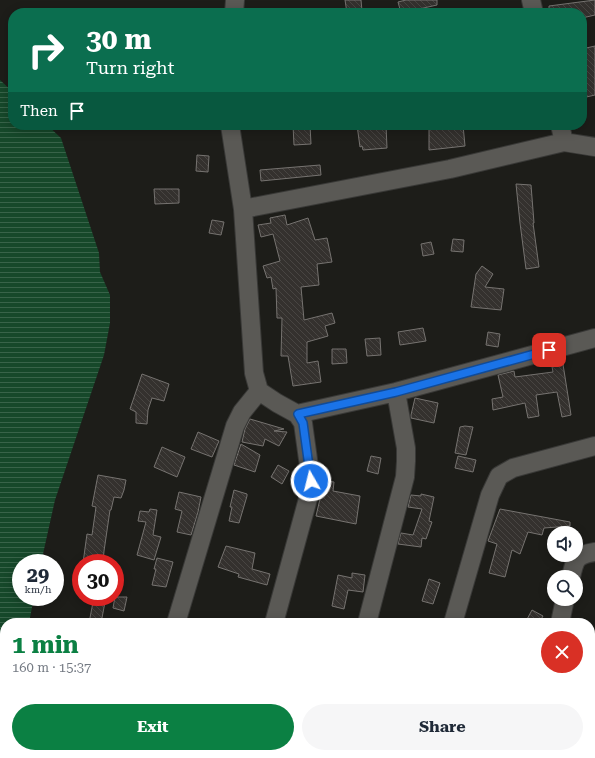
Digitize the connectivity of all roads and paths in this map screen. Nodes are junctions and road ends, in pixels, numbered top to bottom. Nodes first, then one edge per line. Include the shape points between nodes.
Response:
1 (231, 130) edge
2 (562, 133) edge
3 (595, 147) edge
4 (243, 210) junction
5 (595, 338) edge
6 (259, 391) junction
7 (396, 392) junction
8 (298, 414) junction
9 (595, 446) edge
10 (595, 552) edge
11 (573, 570) edge
12 (564, 606) edge
13 (177, 618) edge
14 (275, 618) edge
15 (368, 618) edge
16 (454, 618) edge
17 (561, 618) edge

1 - 4 street
2 - 3 street
2 - 4 street via 450,169
4 - 6 street via 254,373
5 - 7 street
6 - 8 street
6 - 13 street via 242,412 235,426
7 - 8 street
7 - 15 street via 406,448 405,477
8 - 14 street via 303,423 311,481
9 - 16 street via 513,468 499,476 490,495
10 - 11 street via 584,554 575,561
12 - 17 street

